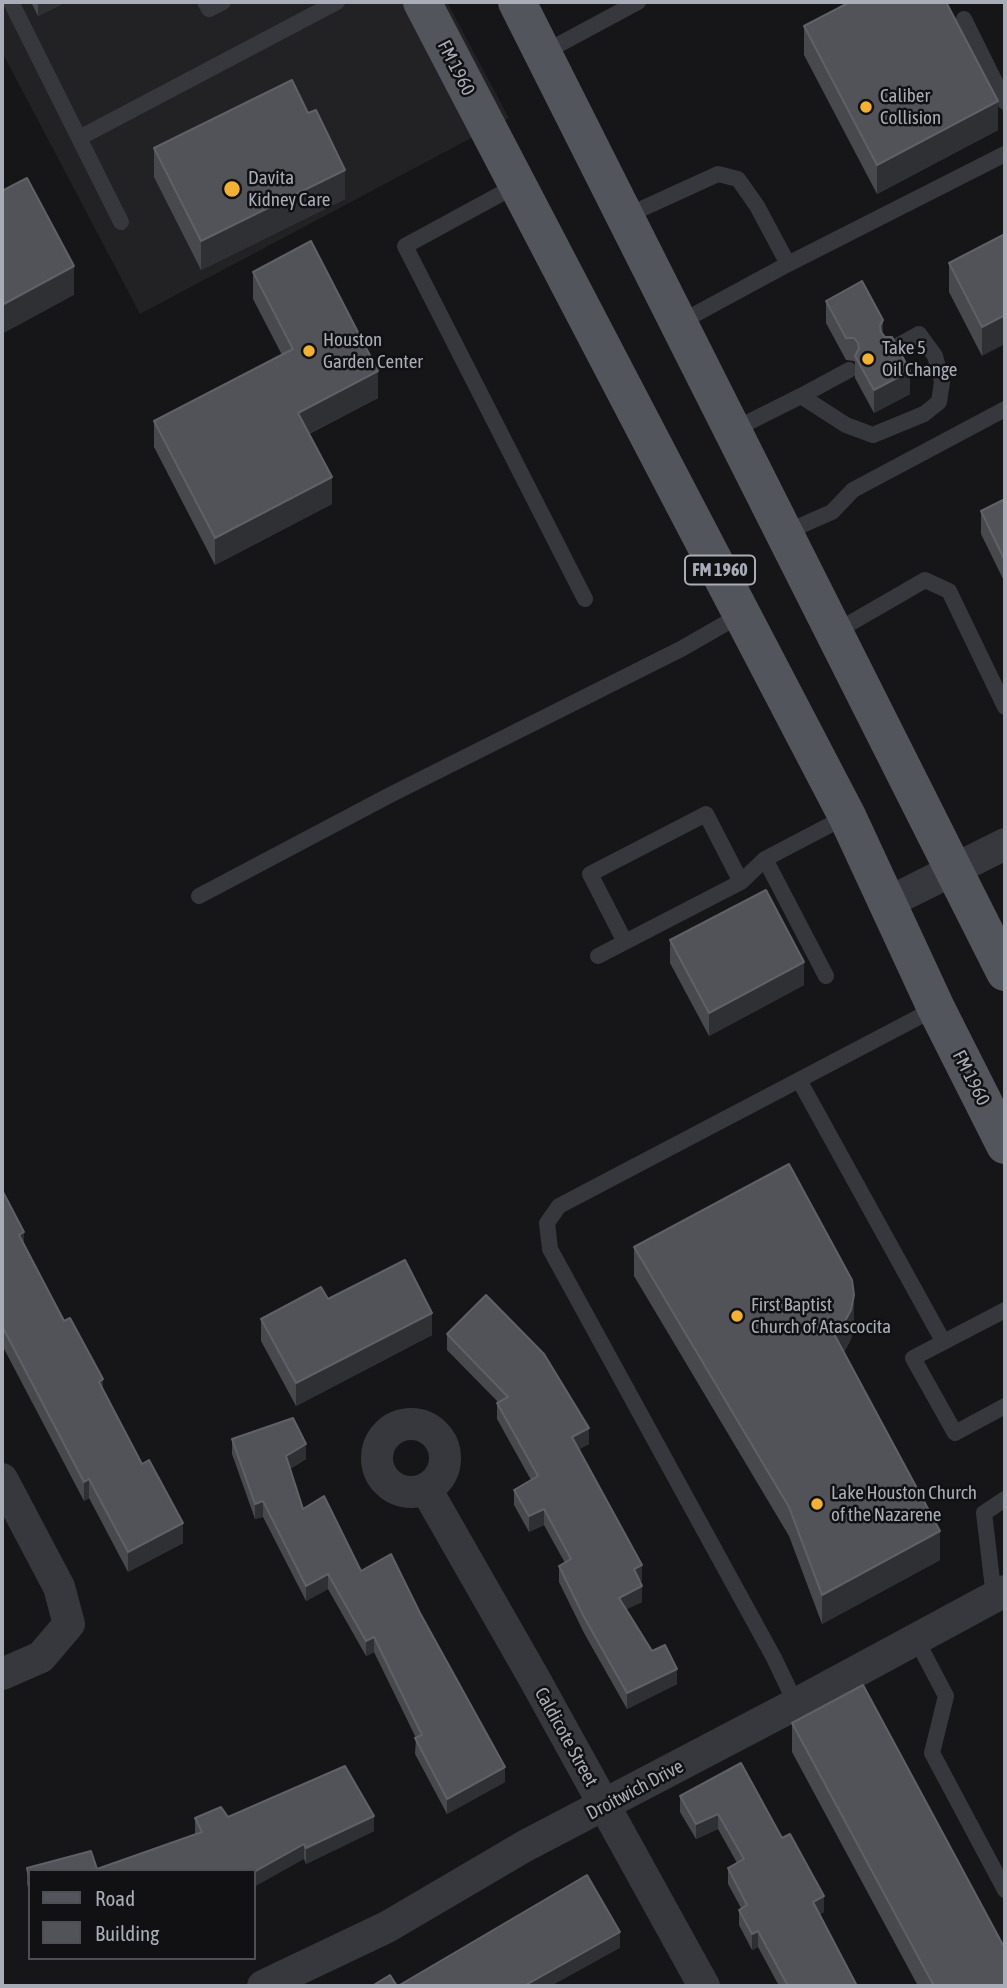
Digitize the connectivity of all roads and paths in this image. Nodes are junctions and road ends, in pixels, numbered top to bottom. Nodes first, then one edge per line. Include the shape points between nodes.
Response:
1 (11, 2) edge
2 (205, 2) edge
3 (223, 2) edge
4 (422, 2) edge
5 (517, 2) edge
6 (638, 2) edge
7 (326, 5) edge
8 (964, 19) dead end
9 (544, 53) junction
10 (1005, 102) edge
11 (79, 138) junction
12 (1005, 154) edge
13 (519, 184) junction
14 (626, 216) junction
15 (121, 222) dead end
16 (788, 264) junction
17 (679, 323) junction
18 (890, 350) edge
19 (849, 370) dead end
20 (801, 396) junction
21 (1005, 409) edge
22 (733, 430) junction
23 (785, 533) junction
24 (585, 599) dead end
25 (742, 614) junction
26 (834, 632) junction
27 (1005, 707) edge
28 (847, 816) junction
29 (1005, 844) edge
30 (765, 859) junction
31 (953, 870) junction
32 (741, 882) junction
33 (199, 897) dead end
34 (887, 903) junction
35 (625, 942) junction
36 (598, 956) dead end
37 (1005, 972) edge
38 (826, 976) dead end
39 (936, 1008) junction
40 (799, 1080) junction
41 (1005, 1145) edge
42 (1005, 1310) edge
43 (943, 1341) junction
44 (1005, 1406) edge
45 (2, 1479) edge
46 (426, 1489) dead end
47 (1005, 1499) edge
48 (1000, 1594) edge
49 (916, 1639) junction
50 (2, 1674) edge
51 (796, 1704) junction
52 (604, 1806) junction
53 (1005, 1890) edge
54 (263, 1986) edge
55 (704, 1986) edge

1 - 11 lane
2 - 3 lane via 209,9
4 - 13 main road, FM 1960 / FM 1960
5 - 9 main road
6 - 9 lane
7 - 11 lane
8 - 10 lane
9 - 14 main road
11 - 15 lane
12 - 16 lane
13 - 24 lane via 405,246
13 - 25 main road, FM 1960 / FM 1960
14 - 16 lane via 718,174 738,179
14 - 17 main road
16 - 17 lane
17 - 22 main road
18 - 20 lane via 919,334 934,356 942,382 939,402 924,414 873,435 846,425
19 - 20 lane
20 - 22 lane
21 - 23 lane via 853,490 832,512
22 - 23 main road
23 - 26 main road
25 - 28 main road, FM 1960 / FM 1960
25 - 33 lane
26 - 27 lane via 925,580 948,591
26 - 31 main road
28 - 30 lane
28 - 34 main road, FM 1960 / FM 1960
29 - 31 street
30 - 32 lane
30 - 38 lane
31 - 34 street
31 - 37 main road
32 - 35 lane
32 - 35 lane via 706,814 590,874
34 - 39 main road, FM 1960 / FM 1960
35 - 36 lane
39 - 40 lane
39 - 41 main road, FM 1960 / FM 1960
40 - 43 lane
40 - 51 lane via 559,1206 547,1223 550,1249
42 - 43 lane
43 - 44 lane via 913,1358 955,1433
45 - 50 street via 59,1587 69,1624 41,1657
46 - 52 street, Caldicote Street
47 - 48 lane via 984,1513
48 - 49 street, Droitwich Drive
49 - 51 street, Droitwich Drive
49 - 53 lane via 946,1696 932,1753
51 - 52 street, Droitwich Drive
52 - 54 street, Droitwich Drive via 525,1846 387,1927
52 - 55 street, Caldicote Street

